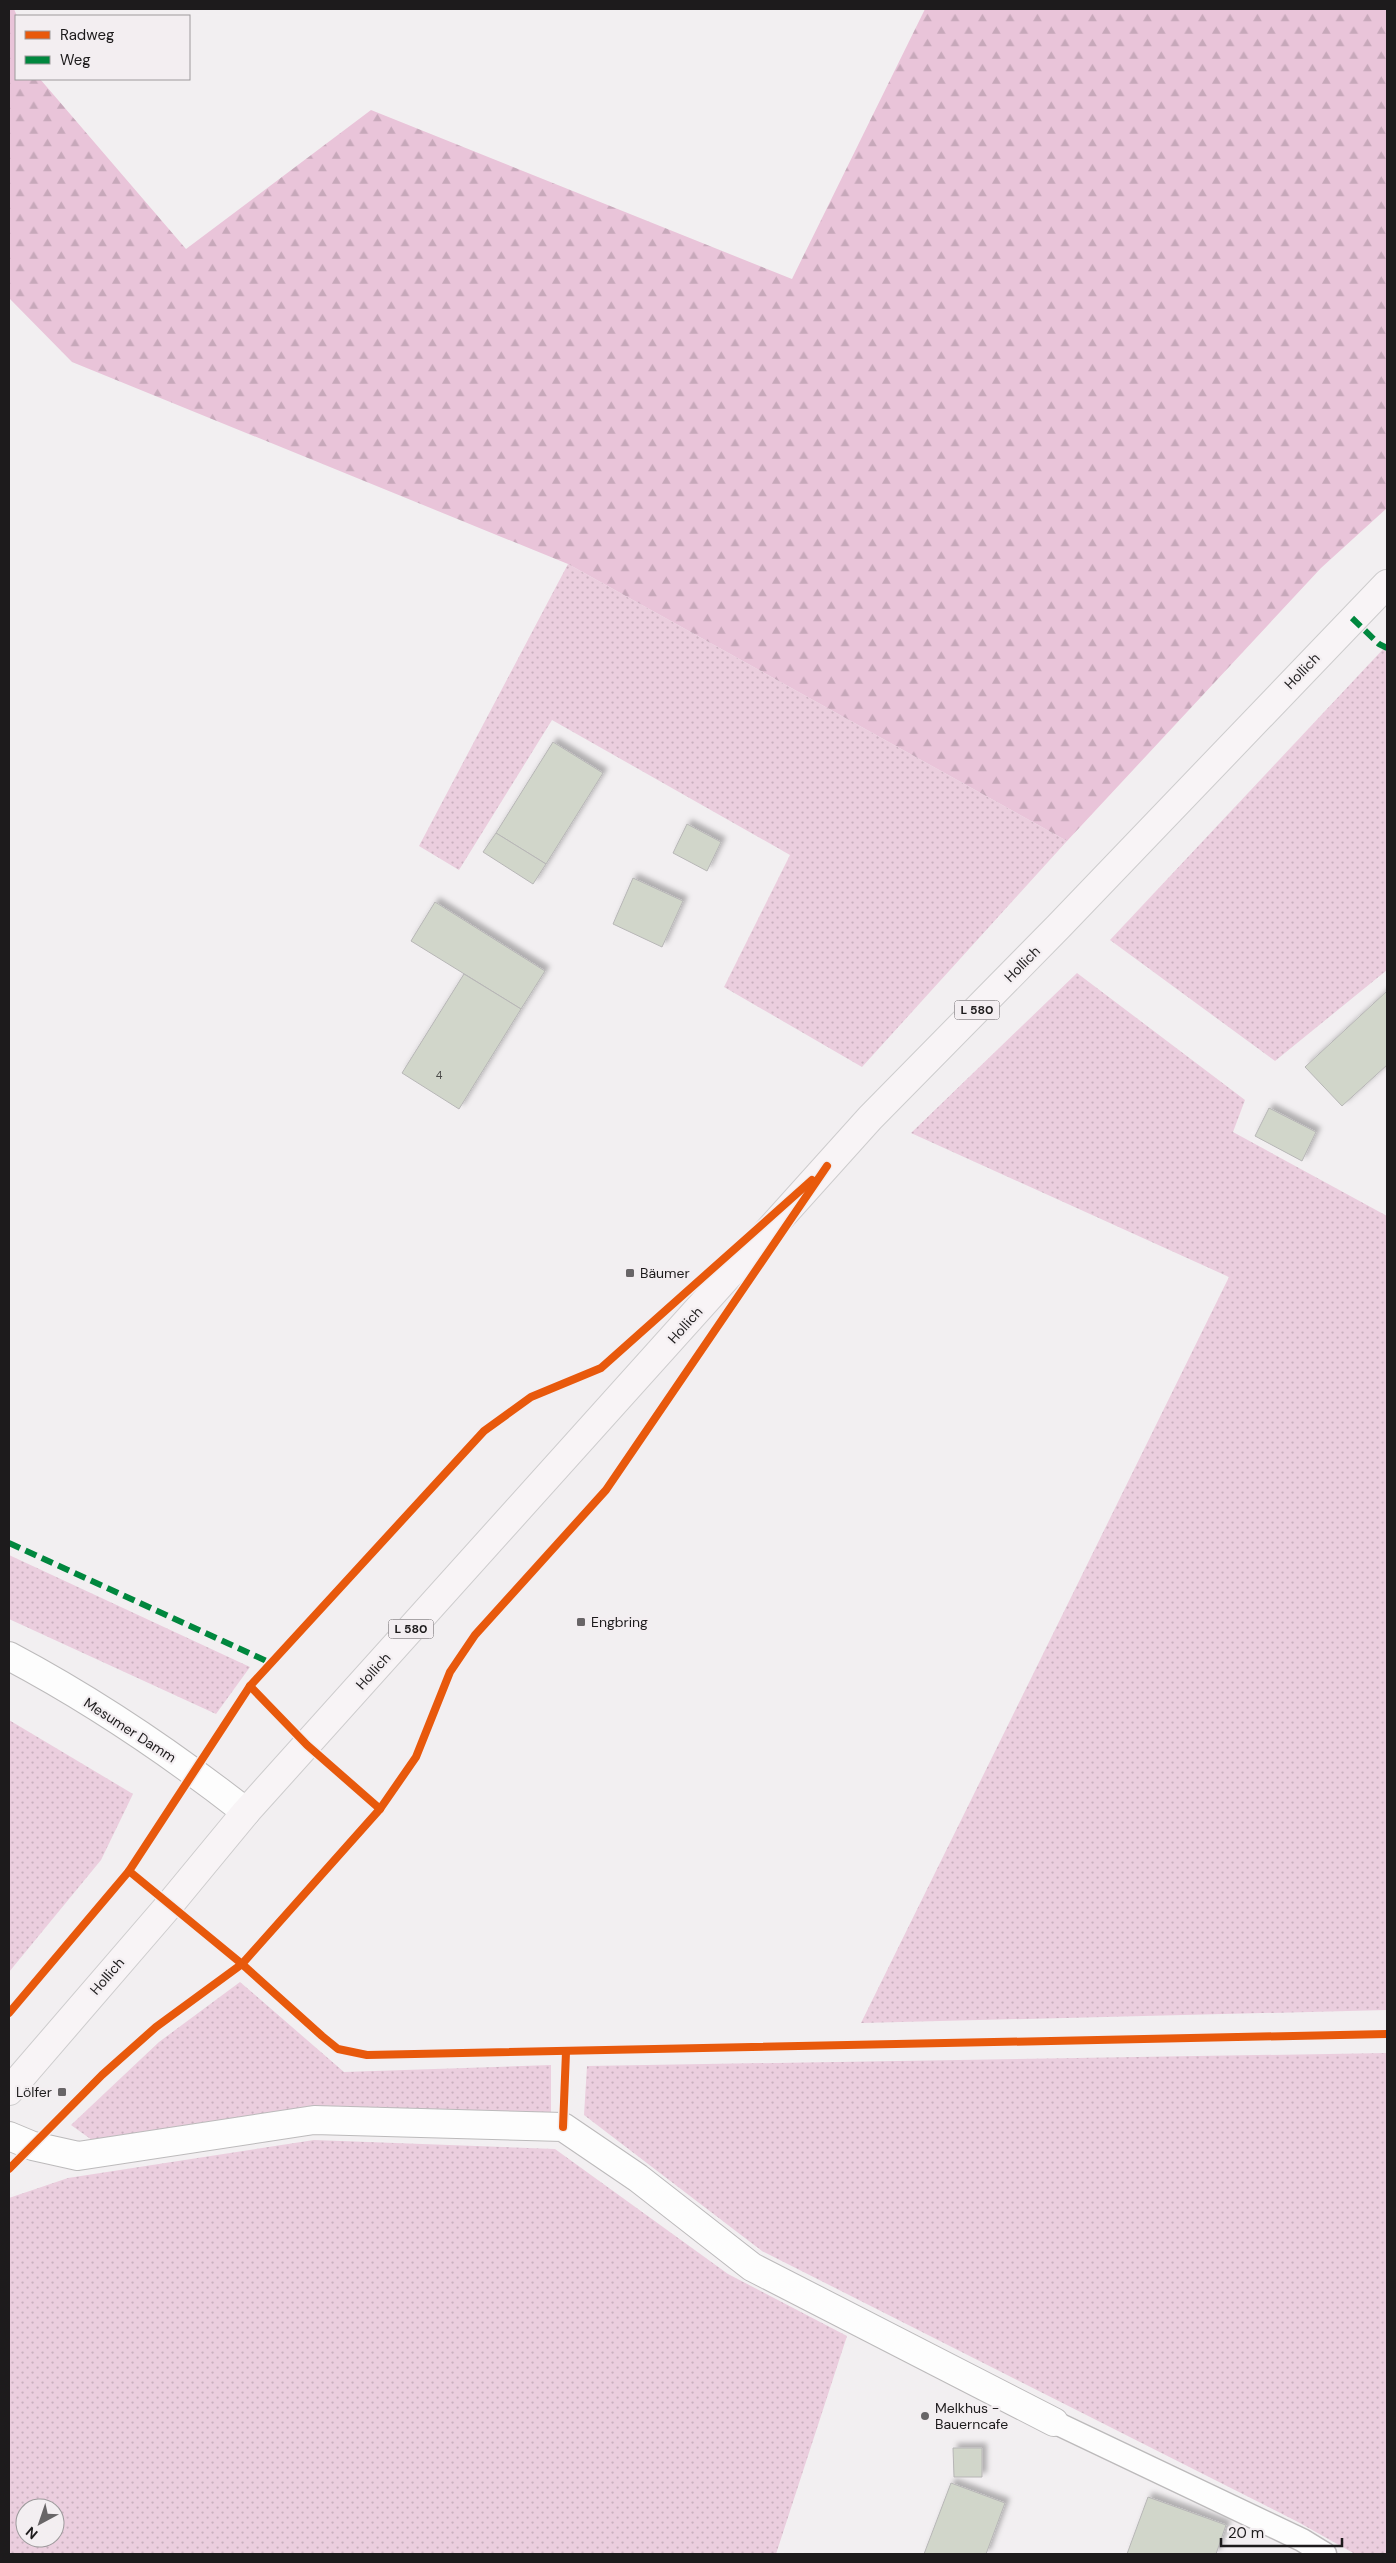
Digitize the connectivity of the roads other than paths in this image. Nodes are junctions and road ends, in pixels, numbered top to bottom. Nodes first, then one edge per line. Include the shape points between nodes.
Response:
1 (1387, 584) edge
2 (9, 1656) edge
3 (246, 1812) junction
4 (9, 2091) edge
5 (9, 2136) edge
6 (1054, 2422) joint
7 (1325, 2554) edge

1 - 3 main road, Hollich / L 580 via 870,1118
2 - 3 street, Mesumer Damm via 47,1676 194,1771
3 - 4 main road, Hollich / L 580
5 - 6 street via 33,2146 78,2156 314,2120 563,2127 638,2178 752,2267
6 - 7 lane via 1302,2540

